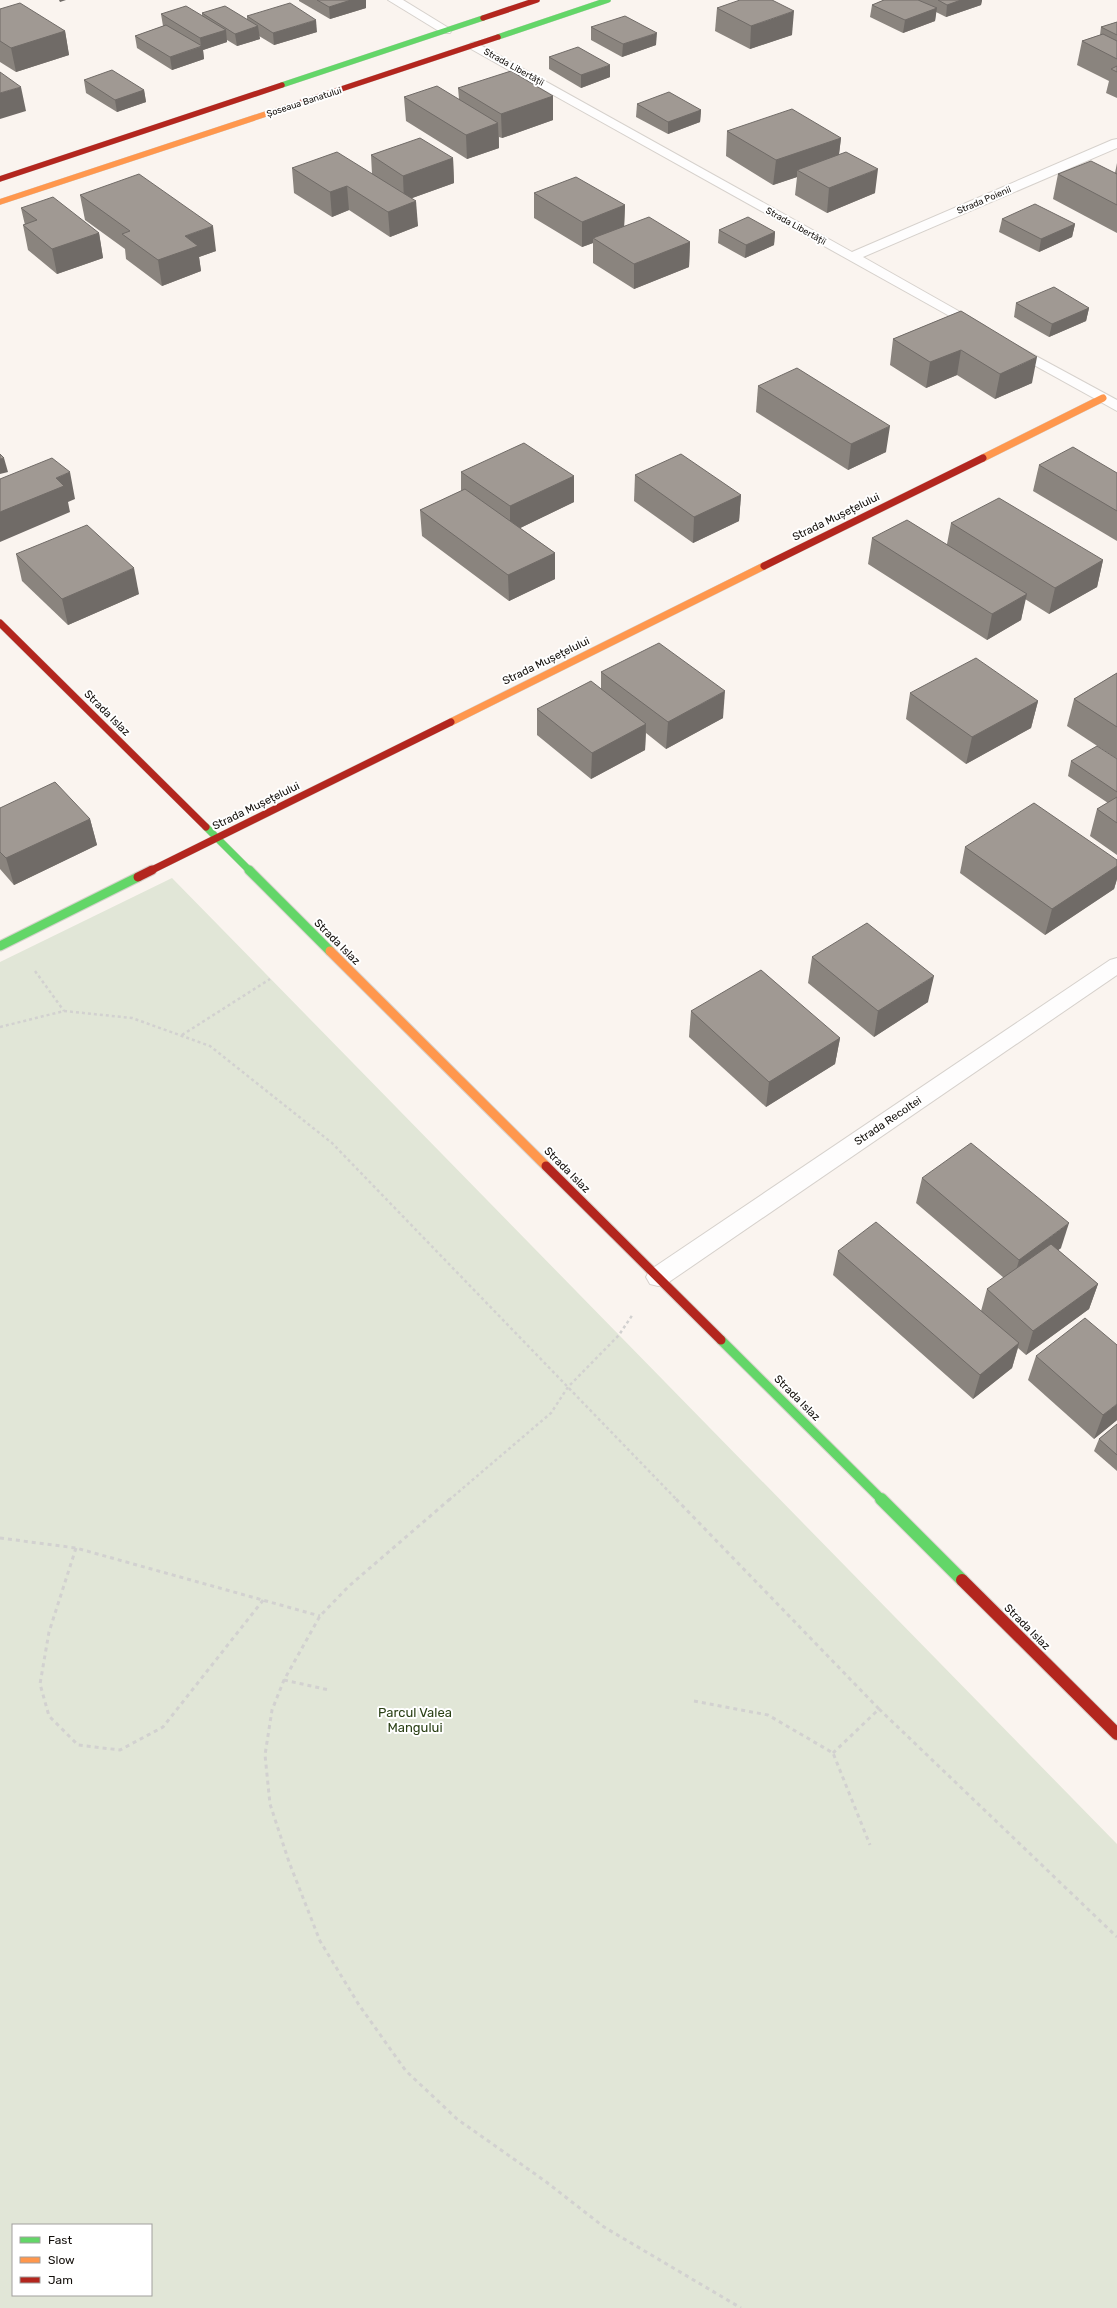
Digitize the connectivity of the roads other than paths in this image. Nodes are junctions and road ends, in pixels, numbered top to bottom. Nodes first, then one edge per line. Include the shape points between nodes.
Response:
1 (394, 0) edge
2 (537, 0) edge
3 (608, 0) edge
4 (446, 30) junction
5 (475, 46) junction
6 (1117, 143) edge
7 (0, 179) edge
8 (0, 202) edge
9 (852, 257) junction
10 (1103, 398) junction
11 (1117, 406) edge
12 (0, 623) edge
13 (216, 839) junction
14 (0, 946) edge
15 (1117, 965) edge
16 (658, 1277) junction
17 (1117, 1734) edge

1 - 4 street
2 - 4 street
3 - 5 street, Șoseaua Banatului
4 - 7 street
5 - 8 street, Șoseaua Banatului
5 - 9 street, Strada Libertății
6 - 9 street, Strada Poienii
9 - 10 street, Strada Libertății
10 - 11 street, Strada Libertății
10 - 13 street, Strada Mușețelului
12 - 13 street, Strada Islaz
13 - 14 street, Strada Mușețelului
13 - 16 street, Strada Islaz
15 - 16 street, Strada Recoltei
16 - 17 street, Strada Islaz

